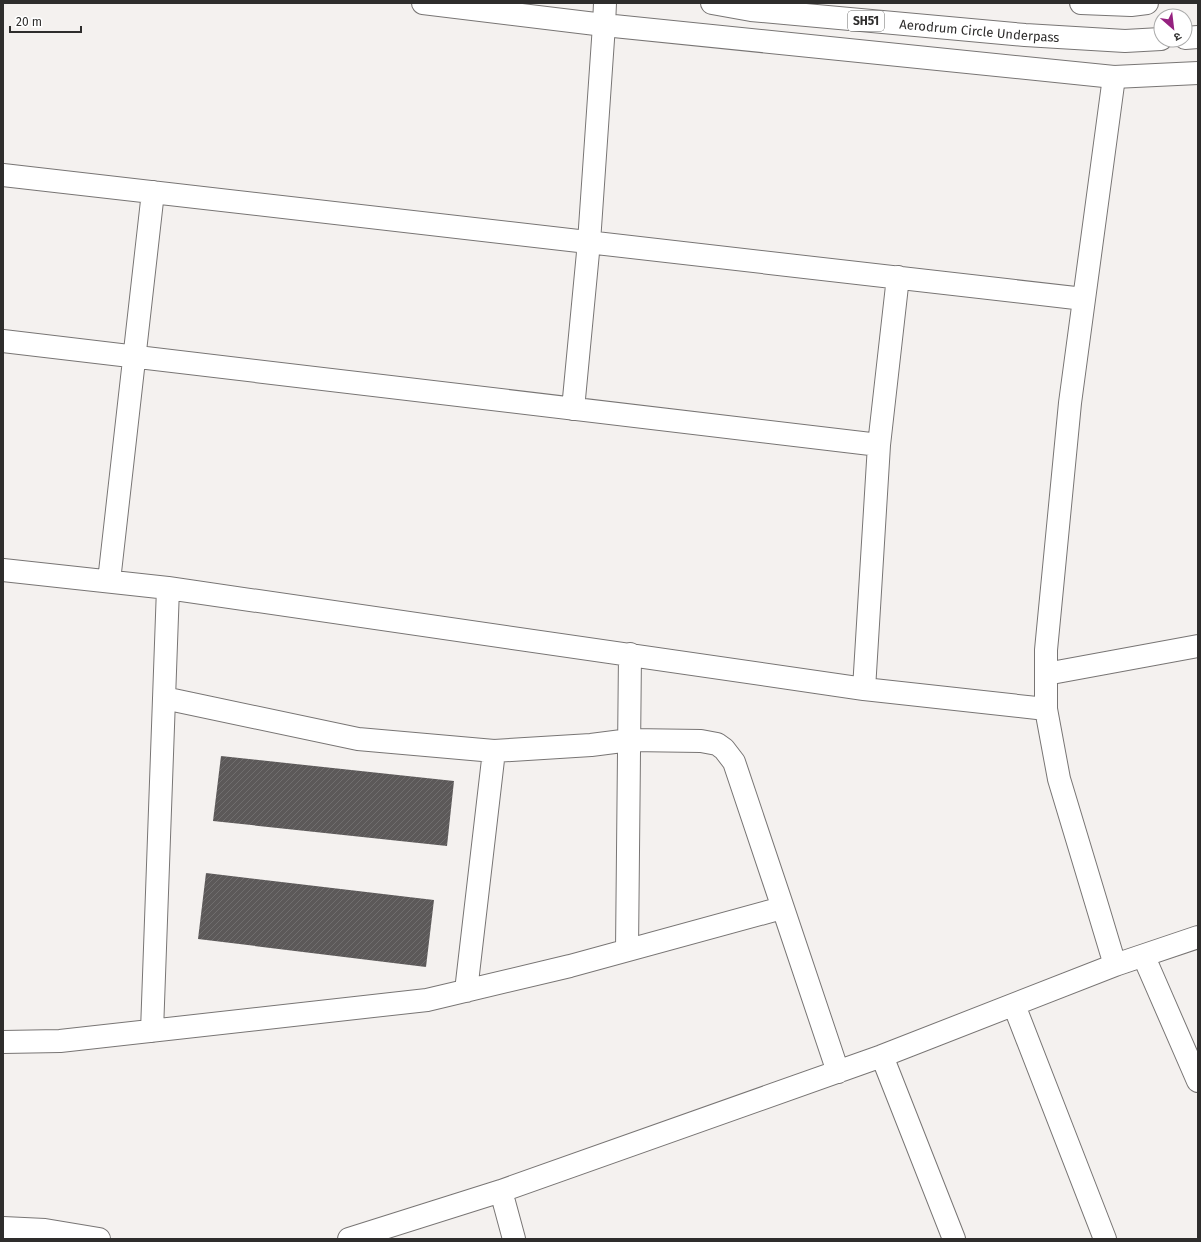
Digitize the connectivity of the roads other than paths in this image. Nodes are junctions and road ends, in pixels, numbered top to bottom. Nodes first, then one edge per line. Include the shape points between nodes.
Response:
1 (423, 3) edge
2 (606, 3) edge
3 (712, 3) edge
4 (1081, 3) edge
5 (1147, 3) edge
6 (604, 25) junction
7 (1153, 39) edge
8 (1198, 73) edge
9 (1114, 77) junction
10 (3, 175) edge
11 (153, 192) junction
12 (589, 242) junction
13 (898, 277) junction
14 (1084, 298) junction
15 (3, 341) edge
16 (134, 356) junction
17 (573, 409) junction
18 (879, 445) junction
19 (3, 570) edge
20 (109, 582) junction
21 (168, 588) junction
22 (1198, 646) edge
23 (630, 654) junction
24 (1046, 674) junction
25 (864, 689) junction
26 (164, 698) junction
27 (1046, 709) junction
28 (630, 740) junction
29 (494, 751) junction
30 (782, 908) junction
31 (1198, 937) edge
32 (627, 950) junction
33 (1144, 956) junction
34 (1115, 965) junction
35 (466, 991) junction
36 (1014, 1005) junction
37 (152, 1031) junction
38 (3, 1042) edge
39 (882, 1056) junction
40 (838, 1072) junction
41 (1197, 1076) edge
42 (501, 1191) junction
43 (3, 1228) edge
44 (47, 1235) edge
45 (98, 1239) edge
46 (349, 1239) edge
47 (514, 1239) edge
48 (954, 1239) edge
49 (1105, 1239) edge

1 - 6 street
2 - 6 street
3 - 7 street, Aerodrum Circle Underpass / SH51 via 751,10 1024,35 1125,41
4 - 5 street
6 - 9 street
6 - 12 street
8 - 9 street
9 - 14 street
10 - 11 street
11 - 12 street
11 - 16 street
12 - 13 street
12 - 17 street
13 - 14 street
13 - 18 street
14 - 24 street via 1070,403 1046,650
15 - 16 street
16 - 17 street
16 - 20 street
17 - 18 street
18 - 25 street
19 - 20 street
20 - 21 street
21 - 23 street
21 - 26 street
22 - 24 street
23 - 25 street
23 - 28 street
24 - 27 street
25 - 27 street
26 - 29 street via 358,739
26 - 37 street
27 - 34 street via 1059,779
28 - 29 street
28 - 30 street via 701,741 717,744 724,749 734,762
28 - 32 street
29 - 35 street
30 - 32 street
30 - 40 street
31 - 33 street
32 - 35 street
33 - 34 street
33 - 41 street
34 - 36 street
35 - 37 street via 420,1001
36 - 39 street
36 - 49 street
37 - 38 street via 60,1041
39 - 40 street
39 - 48 street
40 - 42 street
42 - 46 street
42 - 47 street
43 - 44 street
44 - 45 street

